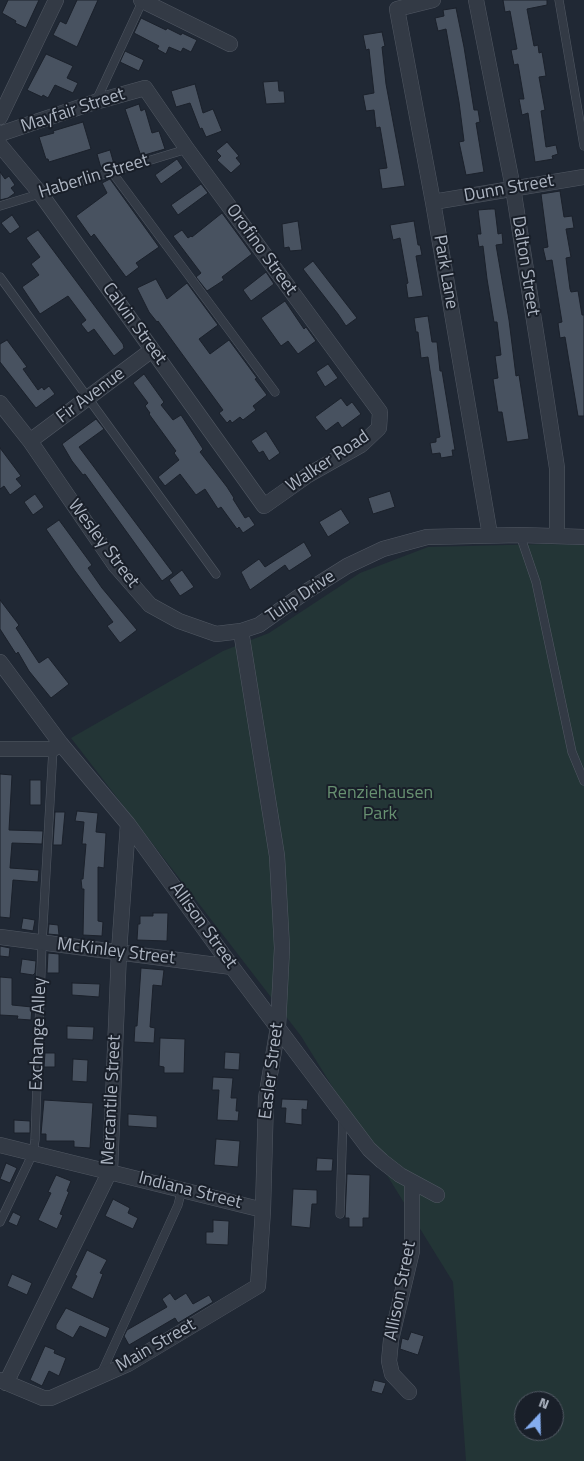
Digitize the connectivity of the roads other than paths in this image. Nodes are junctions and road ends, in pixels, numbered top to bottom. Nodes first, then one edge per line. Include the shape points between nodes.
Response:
1 (56, 0) edge
2 (142, 0) edge
3 (433, 0) edge
4 (476, 0) edge
5 (559, 0) edge
6 (396, 4) edge
7 (230, 44) dead end
8 (145, 88) joint
9 (95, 102) junction
10 (0, 117) edge
11 (0, 134) edge
12 (0, 145) edge
13 (584, 146) edge
14 (187, 149) junction
15 (112, 172) junction
16 (584, 177) edge
17 (513, 188) junction
18 (40, 193) junction
19 (433, 202) junction
20 (0, 206) edge
21 (0, 276) edge
22 (152, 350) junction
23 (275, 392) dead end
24 (88, 398) junction
25 (0, 402) edge
26 (380, 412) joint
27 (30, 441) junction
28 (264, 506) joint
29 (490, 535) junction
30 (520, 535) junction
31 (557, 535) junction
32 (584, 536) edge
33 (216, 574) dead end
34 (241, 631) junction
35 (0, 662) edge
36 (57, 746) junction
37 (0, 749) edge
38 (584, 781) edge
39 (128, 824) junction
40 (0, 937) edge
41 (42, 943) junction
42 (118, 952) junction
43 (232, 967) junction
44 (278, 1027) junction
45 (344, 1115) junction
46 (0, 1145) edge
47 (33, 1153) junction
48 (110, 1171) junction
49 (412, 1182) junction
50 (182, 1189) junction
51 (437, 1195) dead end
52 (263, 1210) junction
53 (340, 1214) dead end
54 (0, 1222) edge
55 (258, 1286) joint
56 (99, 1378) junction
57 (3, 1382) edge
58 (409, 1392) dead end

1 - 10 street
2 - 7 street
2 - 9 lane
3 - 6 street
4 - 17 street, Dalton Street
5 - 13 lane
6 - 19 street, Park Lane
8 - 9 street, Mayfair Street
8 - 14 street, Orofino Street
9 - 11 street, Mayfair Street
12 - 18 street, Calvin Street
14 - 15 lane, Haberlin Street
14 - 26 street, Orofino Street
15 - 18 lane, Haberlin Street
15 - 23 lane
16 - 17 street, Dunn Street
17 - 19 street, Dunn Street
17 - 31 street, Dalton Street via 556,468
18 - 20 lane, Haberlin Street
18 - 22 street, Calvin Street
19 - 29 street, Park Lane
21 - 24 lane
22 - 24 street, Fir Avenue
22 - 28 street, Calvin Street
24 - 27 street, Fir Avenue
24 - 33 lane
25 - 27 street, Wesley Street
26 - 28 street, Walker Road via 379,428 361,445 308,475
27 - 34 street, Wesley Street via 115,565 150,605 201,630 216,634
29 - 30 street, Tulip Drive
29 - 34 street, Tulip Drive via 427,536 383,549 348,566 259,625
30 - 31 street, Tulip Drive
30 - 38 lane via 536,582 572,752
31 - 32 street, Tulip Drive
34 - 44 street, Easler Street via 277,856 282,948
35 - 36 street, Allison Street
36 - 37 street
36 - 39 street, Allison Street
36 - 41 lane, Exchange Alley
39 - 42 street, Mercantile Street
39 - 43 street, Allison Street
40 - 41 street, McKinley Street
41 - 42 street, McKinley Street
41 - 47 lane, Exchange Alley
42 - 43 street, McKinley Street
42 - 48 street, Mercantile Street
43 - 44 street, Allison Street
44 - 45 street, Allison Street
44 - 52 street, Easler Street via 266,1098
45 - 49 street, Allison Street via 382,1161
45 - 53 lane
46 - 47 street, Indiana Street
47 - 48 street, Indiana Street
47 - 54 lane, Exchange Alley
48 - 50 street, Indiana Street
48 - 57 street, Mercantile Street
49 - 51 street, Allison Street
49 - 58 street, Allison Street via 412,1251 389,1361 392,1374
50 - 52 street, Indiana Street
50 - 56 lane via 178,1205
52 - 55 street, Easler Street
55 - 56 street, Main Street
56 - 57 street, Main Street via 51,1398 43,1398

